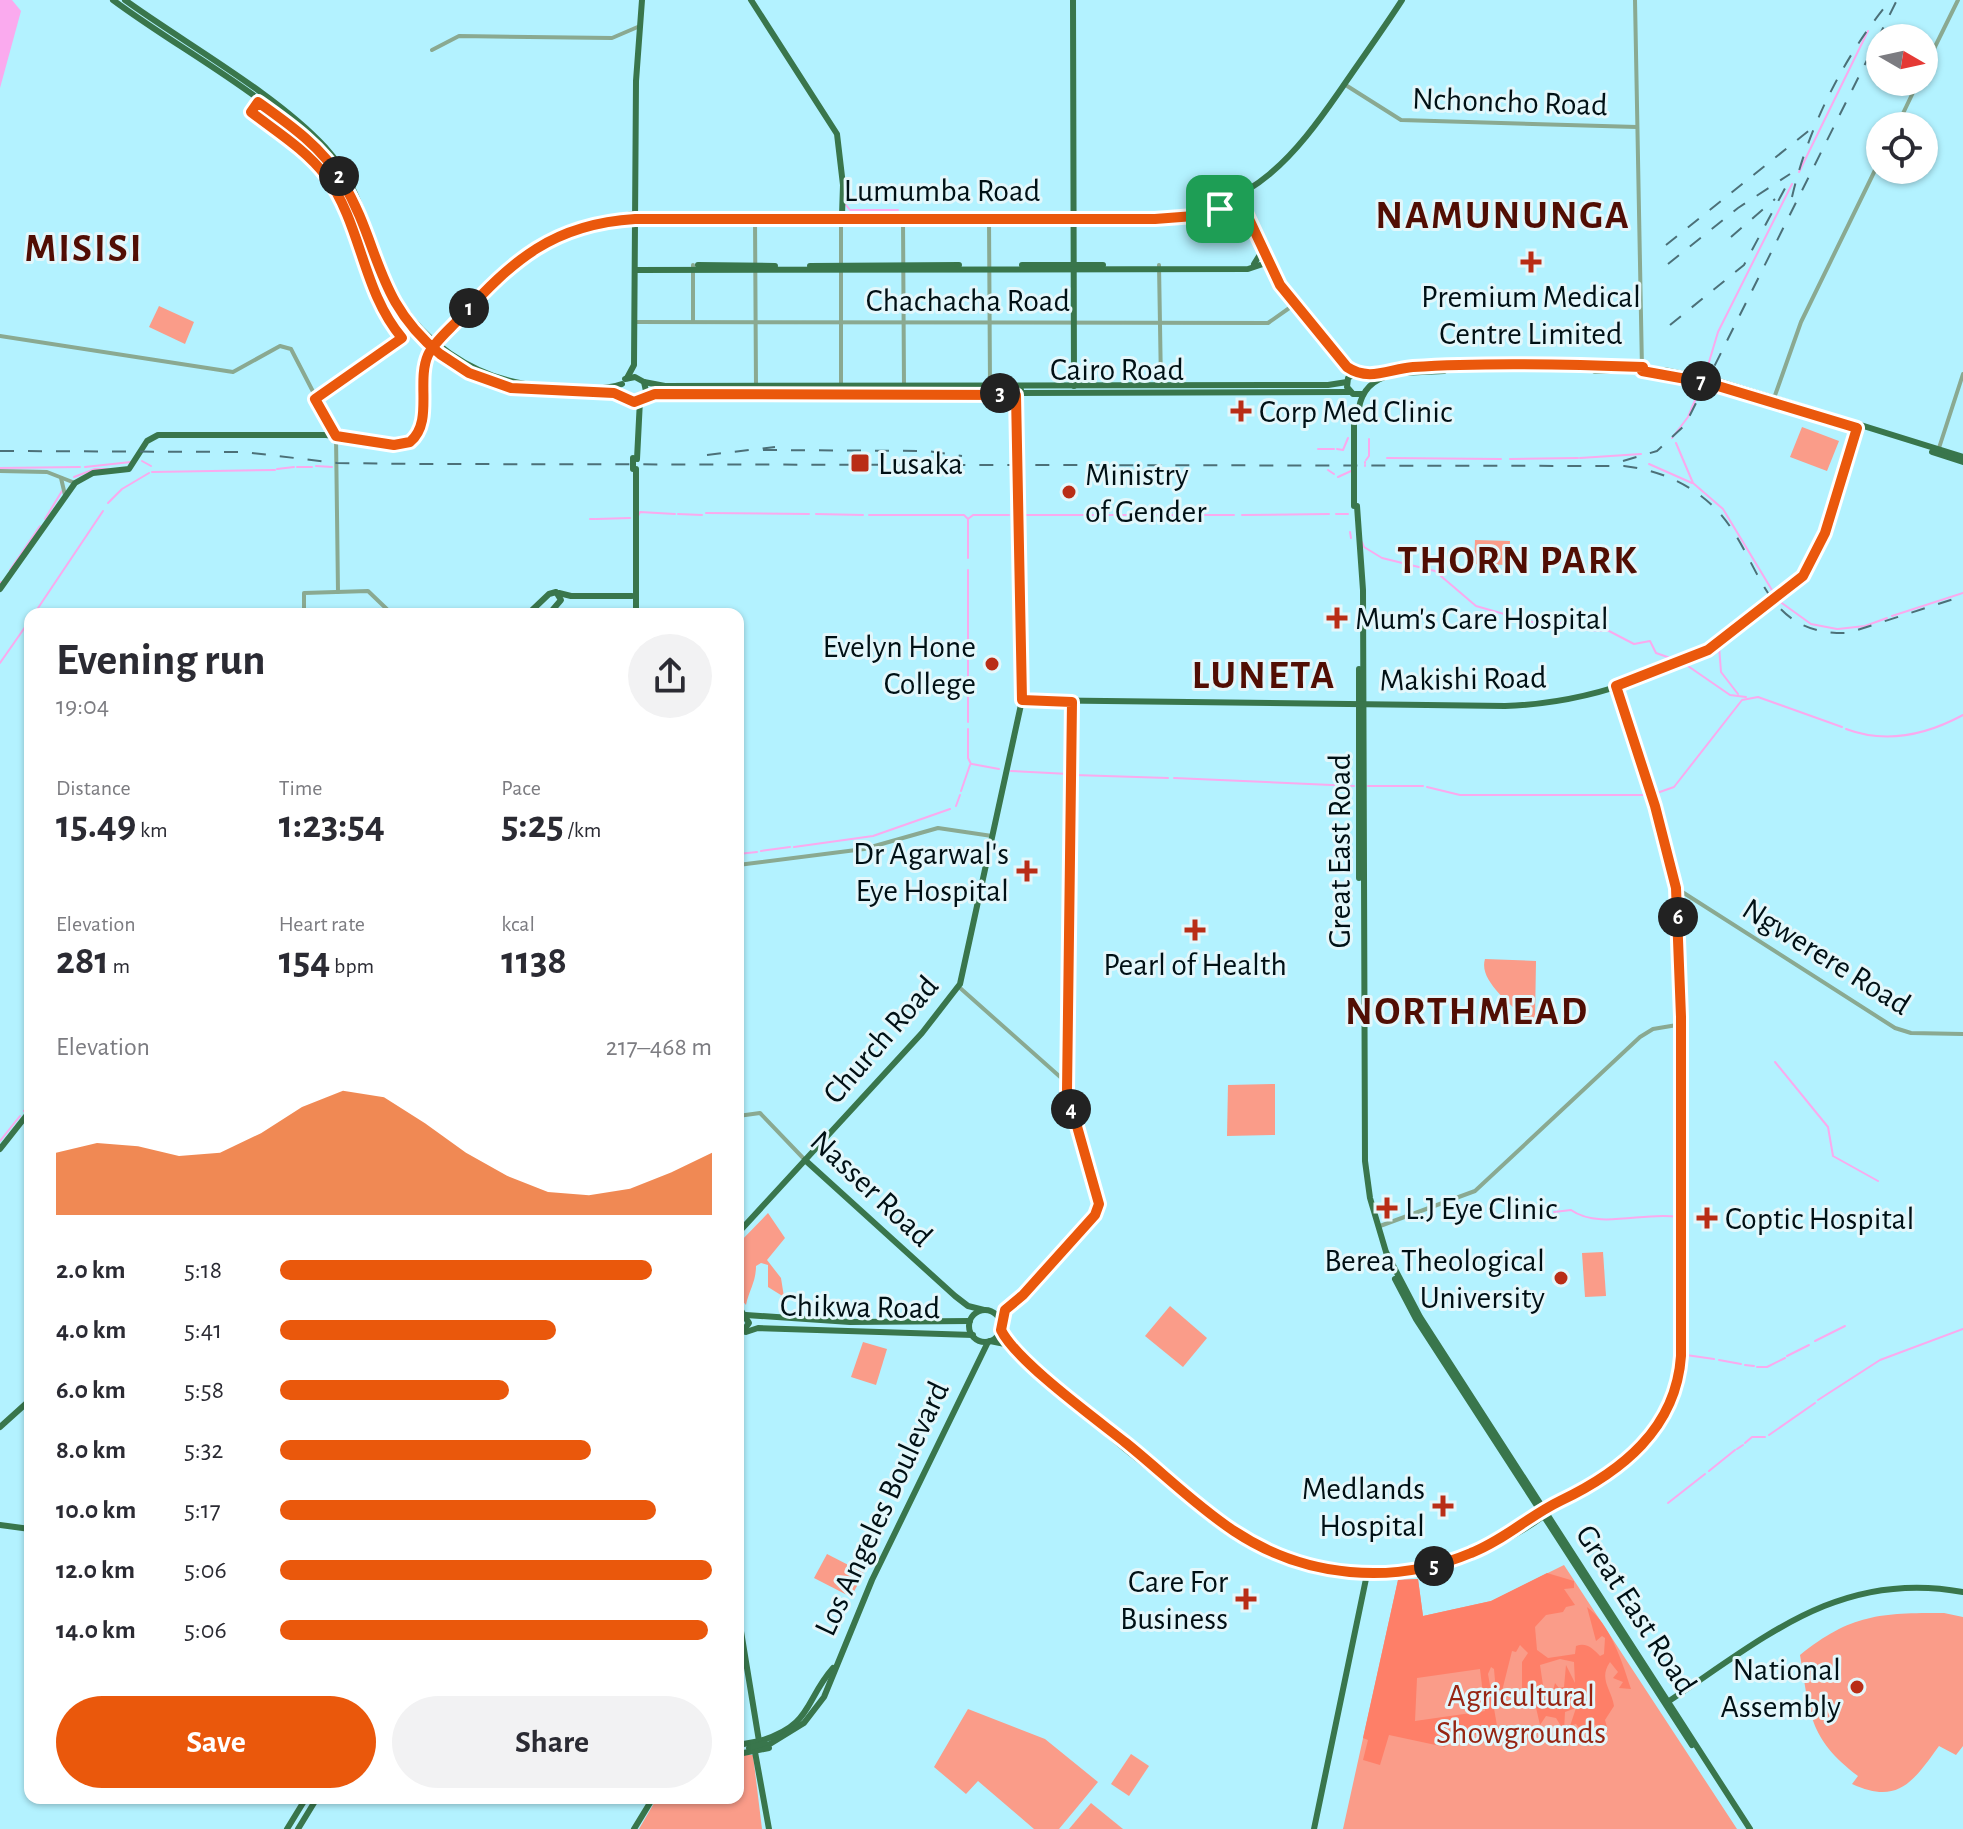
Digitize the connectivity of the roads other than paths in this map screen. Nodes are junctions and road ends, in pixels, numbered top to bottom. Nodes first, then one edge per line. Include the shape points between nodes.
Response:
1 (113, 0) edge
2 (125, 0) edge
3 (642, 0) edge
4 (751, 0) edge
5 (1074, 0) edge
6 (1405, 0) edge
7 (1635, 0) edge
8 (1958, 0) edge
9 (640, 26) junction
10 (1938, 41) edge
11 (432, 50) dead end
12 (1346, 86) junction
13 (260, 99) junction
14 (1637, 127) junction
15 (1868, 184) edge
16 (1238, 199) junction
17 (1075, 215) junction
18 (635, 216) junction
19 (842, 217) junction
20 (989, 218) junction
21 (755, 219) junction
22 (903, 219) junction
23 (1265, 259) junction
24 (693, 267) junction
25 (990, 267) junction
26 (1075, 267) junction
27 (1159, 267) junction
28 (635, 268) junction
29 (755, 268) junction
30 (840, 268) junction
31 (903, 268) junction
32 (1294, 305) junction
33 (634, 322) junction
34 (693, 322) junction
35 (756, 322) junction
36 (841, 322) junction
37 (903, 322) junction
38 (990, 322) junction
39 (1075, 322) junction
40 (1159, 322) junction
41 (0, 336) edge
42 (436, 342) junction
43 (634, 365) junction
44 (1642, 369) junction
45 (1361, 373) junction
46 (1963, 374) edge
47 (1347, 380) junction
48 (643, 381) junction
49 (624, 382) junction
50 (1161, 385) junction
51 (756, 386) junction
52 (841, 386) junction
53 (904, 386) junction
54 (990, 386) junction
55 (1074, 386) junction
56 (1114, 389) junction
57 (1196, 389) junction
58 (1280, 389) junction
59 (1368, 389) junction
60 (702, 390) junction
61 (795, 390) junction
62 (874, 390) junction
63 (950, 390) junction
64 (1019, 392) junction
65 (1351, 393) junction
66 (642, 398) junction
67 (315, 399) junction
68 (1773, 399) junction
69 (627, 400) junction
70 (1356, 416) junction
71 (1858, 426) junction
72 (336, 436) junction
73 (1938, 452) junction
74 (635, 458) junction
75 (1963, 460) edge
76 (634, 469) junction
77 (0, 471) edge
78 (1019, 474) junction
79 (58, 475) junction
80 (75, 483) junction
81 (65, 495) junction
82 (0, 589) edge
83 (338, 592) junction
84 (632, 596) junction
85 (560, 597) junction
86 (304, 608) edge
87 (386, 608) edge
88 (534, 608) edge
89 (553, 608) edge
90 (633, 608) edge
91 (634, 608) edge
92 (1023, 680) junction
93 (1616, 686) junction
94 (1022, 700) junction
95 (1031, 701) junction
96 (1072, 702) junction
97 (1348, 704) junction
98 (1361, 704) junction
99 (1384, 704) junction
100 (1361, 716) junction
101 (992, 836) junction
102 (744, 864) edge
103 (1676, 888) junction
104 (959, 987) junction
105 (1681, 1024) junction
106 (1963, 1034) edge
107 (1067, 1083) junction
108 (744, 1115) edge
109 (24, 1122) edge
110 (813, 1151) junction
111 (0, 1152) edge
112 (805, 1160) junction
113 (795, 1171) junction
114 (817, 1171) junction
115 (744, 1226) edge
116 (1377, 1227) junction
117 (955, 1296) junction
118 (1007, 1308) junction
119 (986, 1310) junction
120 (744, 1311) edge
121 (971, 1320) junction
122 (1000, 1321) junction
123 (1001, 1330) junction
124 (744, 1333) edge
125 (974, 1336) junction
126 (989, 1341) junction
127 (972, 1370) junction
128 (24, 1407) edge
129 (0, 1429) edge
130 (1568, 1498) junction
131 (1544, 1515) junction
132 (1532, 1524) junction
133 (0, 1527) edge
134 (24, 1529) edge
135 (1365, 1578) junction
136 (1963, 1592) edge
137 (744, 1675) edge
138 (1666, 1703) junction
139 (757, 1747) junction
140 (744, 1749) edge
141 (302, 1804) edge
142 (313, 1804) edge
143 (647, 1804) edge
144 (287, 1829) edge
145 (298, 1829) edge
146 (632, 1829) edge
147 (769, 1829) edge
148 (1314, 1829) edge
149 (1748, 1829) edge

1 - 13 main road
2 - 13 main road
3 - 9 main road
4 - 19 main road via 837,134
5 - 17 main road
6 - 12 main road, Lumumba Road
7 - 14 street
8 - 10 street
9 - 11 street via 612,38 459,36
9 - 18 main road
12 - 14 street, Nchoncho Road via 1401,120
12 - 16 main road, Lumumba Road via 1289,163
13 - 42 main road via 335,169 395,306
13 - 42 main road via 315,138 346,175 387,277 409,316
13 - 67 street via 251,112 300,149 332,186 369,284 402,338
14 - 44 street
15 - 68 street via 1801,322
16 - 17 main road, Lumumba Road via 1203,214 1173,218
16 - 23 main road
17 - 19 main road, Lumumba Road
17 - 20 main road, Lumumba Road
17 - 26 main road
18 - 19 main road, Lumumba Road
18 - 21 main road, Lumumba Road
18 - 28 main road
18 - 42 main road, Lumumba Road via 589,222 526,250 496,274
19 - 21 main road, Lumumba Road
19 - 22 main road, Lumumba Road
19 - 30 street
20 - 22 main road, Lumumba Road
20 - 25 street
21 - 29 street
22 - 31 street
23 - 27 main road via 1254,264
23 - 27 main road via 1248,269
23 - 32 main road
24 - 28 main road
24 - 29 main road
24 - 34 street
25 - 26 main road
25 - 31 main road
25 - 38 street
26 - 27 main road
26 - 39 main road
27 - 40 street
28 - 33 main road
29 - 30 main road
29 - 35 street
30 - 31 main road
30 - 36 street
31 - 37 street
32 - 40 street, Chachacha Road via 1268,323
32 - 45 main road via 1347,367
32 - 47 main road, Great East Road via 1345,368
33 - 34 street, Chachacha Road
33 - 43 main road
34 - 35 street, Chachacha Road
35 - 36 street, Chachacha Road
35 - 51 street
36 - 37 street, Chachacha Road
36 - 52 street
37 - 38 street, Chachacha Road
37 - 53 street
38 - 39 street, Chachacha Road
38 - 54 street
39 - 40 street, Chachacha Road
39 - 55 main road
40 - 50 street
41 - 67 street via 233,372 284,346 291,349
42 - 49 main road, Cairo Road via 477,369 520,383
42 - 69 main road, Cairo Road via 469,373 511,388 614,393
42 - 72 main road via 423,360 421,425 413,440 398,445
43 - 48 main road
43 - 49 main road
44 - 45 main road via 1426,367
44 - 59 main road, Cairo Road via 1417,372 1381,378
44 - 68 main road
45 - 47 main road
45 - 59 main road
46 - 73 street
47 - 58 main road, Cairo Road
47 - 65 main road, Great East Road
48 - 49 main road, Cairo Road
48 - 60 main road, Cairo Road
48 - 66 main road
49 - 69 main road
50 - 56 main road, Cairo Road
50 - 57 main road, Cairo Road
51 - 60 main road, Cairo Road
51 - 61 main road, Cairo Road
52 - 61 main road, Cairo Road
52 - 62 main road, Cairo Road
53 - 62 main road, Cairo Road
53 - 63 main road, Cairo Road
54 - 63 main road, Cairo Road
54 - 64 main road, Cairo Road
55 - 56 main road, Cairo Road
55 - 64 main road, Cairo Road
56 - 57 main road, Cairo Road
56 - 64 main road, Cairo Road
57 - 58 main road, Cairo Road
58 - 65 main road, Cairo Road
59 - 65 main road, Cairo Road
59 - 70 main road, Great East Road via 1359,399
60 - 61 main road, Cairo Road
60 - 66 main road, Cairo Road
61 - 62 main road, Cairo Road
62 - 63 main road, Cairo Road
63 - 64 main road, Cairo Road
64 - 78 main road, Church Road, bridge
65 - 70 main road, Great East Road
66 - 69 main road, Cairo Road
66 - 74 main road
67 - 72 street
68 - 71 main road
69 - 74 main road via 634,414
70 - 98 main road, Great East Road, bridge
71 - 73 main road
71 - 93 main road, Makishi Road via 1825,533 1803,576 1708,650
72 - 80 main road via 162,434 147,441 129,469 93,473
72 - 83 street
73 - 75 main road
74 - 76 main road, bridge
76 - 84 main road
76 - 91 main road
77 - 79 street
78 - 92 main road, Church Road
78 - 94 main road, Church Road
79 - 80 street
79 - 81 street
80 - 81 main road
81 - 82 main road
83 - 86 street via 304,593
83 - 87 street via 368,591
84 - 85 main road
84 - 90 main road
85 - 88 main road via 549,594
85 - 89 main road
92 - 94 main road, Church Road
92 - 95 main road
93 - 99 main road, Makishi Road via 1536,704
93 - 103 main road
94 - 95 main road, Makishi Road
94 - 101 main road, Church Road
95 - 96 main road, Makishi Road
96 - 97 main road, Makishi Road
96 - 107 main road
97 - 98 main road, Makishi Road
97 - 100 main road
98 - 99 main road, Makishi Road
98 - 100 main road, Great East Road
99 - 100 main road
100 - 116 main road, Great East Road via 1363,1112 1367,1179
100 - 131 main road, Great East Road via 1359,1112 1367,1199 1382,1252 1407,1304
101 - 102 street via 938,828 868,849
101 - 104 main road, Church Road
103 - 105 main road
103 - 106 street, Ngwerere Road via 1895,1028
104 - 107 street
104 - 110 main road, Church Road
105 - 116 street via 1640,1037 1475,1191
105 - 130 main road via 1677,1385 1646,1442
107 - 118 main road via 1099,1206
108 - 112 street, Nasser Road via 760,1113
109 - 111 main road
110 - 112 main road, Church Road
110 - 114 main road
112 - 113 main road, Church Road
112 - 114 main road, Nasser Road
113 - 114 main road
113 - 115 main road, Church Road
114 - 117 main road, Nasser Road
116 - 131 main road, Great East Road via 1409,1299
117 - 119 main road, Nasser Road
117 - 121 main road, Nasser Road
118 - 119 main road
118 - 122 main road
119 - 121 main road
119 - 122 main road
120 - 121 main road, Chikwa Road via 850,1322
121 - 125 main road
122 - 123 main road
123 - 126 main road
123 - 135 main road via 1081,1407 1234,1531 1279,1555
124 - 125 main road, Chikwa Road via 758,1328 849,1329
125 - 126 main road
125 - 127 main road, Los Angeles Boulevard
126 - 127 main road, Los Angeles Boulevard
126 - 135 main road via 1005,1344 1091,1422 1231,1534 1277,1559
127 - 139 main road, Los Angeles Boulevard via 824,1697 795,1731
128 - 129 main road
130 - 131 main road
130 - 131 main road
131 - 132 main road
131 - 132 main road
131 - 135 main road via 1450,1562
131 - 138 main road, Great East Road
132 - 135 main road via 1451,1565
133 - 134 main road
135 - 148 main road
136 - 138 main road via 1905,1587 1849,1594 1795,1620
137 - 139 main road
138 - 149 main road, Great East Road
139 - 140 main road, Los Angeles Boulevard
139 - 147 main road
141 - 144 main road
142 - 145 main road
143 - 146 main road

